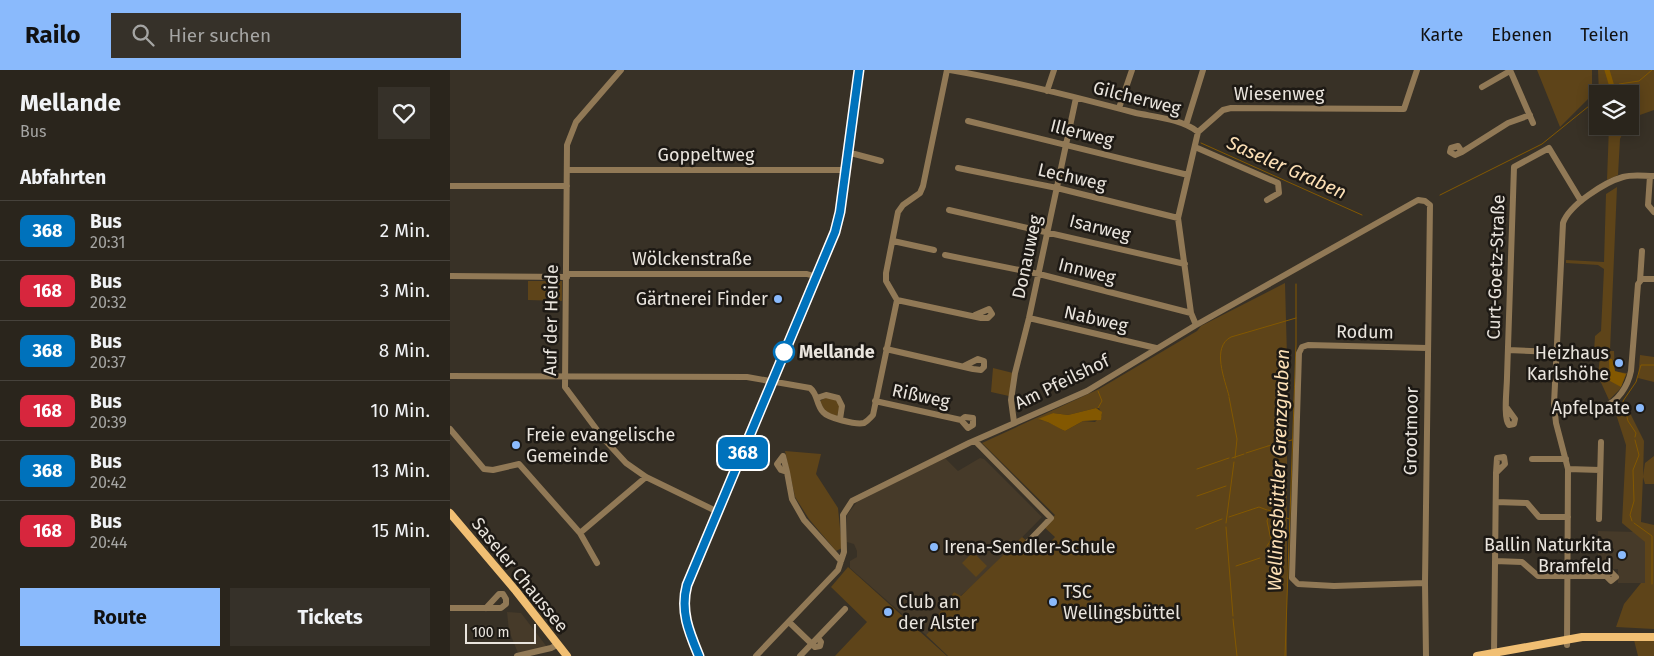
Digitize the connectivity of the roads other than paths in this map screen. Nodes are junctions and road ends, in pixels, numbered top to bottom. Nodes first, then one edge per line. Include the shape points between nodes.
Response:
1 (621, 70) edge
2 (859, 70) edge
3 (949, 70) edge
4 (1054, 70) edge
5 (1132, 70) edge
6 (1204, 70) edge
7 (1417, 70) edge
8 (1510, 71) edge
9 (987, 73) edge
10 (1482, 87) dead end
11 (1047, 91) junction
12 (1076, 98) junction
13 (1119, 108) junction
14 (1530, 114) junction
15 (968, 121) dead end
16 (1533, 123) dead end
17 (1186, 125) junction
18 (1198, 132) junction
19 (1066, 144) junction
20 (1195, 147) junction
21 (847, 152) junction
22 (1462, 152) dead end
23 (881, 161) dead end
24 (958, 168) dead end
25 (567, 170) junction
26 (845, 170) junction
27 (1188, 175) junction
28 (1652, 176) edge
29 (450, 186) edge
30 (567, 186) junction
31 (1057, 188) junction
32 (1267, 200) dead end
33 (1581, 201) junction
34 (1430, 206) joint
35 (949, 210) dead end
36 (1654, 212) edge
37 (1178, 218) junction
38 (1048, 231) junction
39 (893, 241) junction
40 (934, 250) dead end
41 (1642, 251) dead end
42 (945, 255) dead end
43 (1185, 264) junction
44 (1039, 274) junction
45 (567, 275) junction
46 (450, 276) edge
47 (817, 277) junction
48 (1654, 279) edge
49 (1640, 281) junction
50 (897, 300) junction
51 (1191, 313) junction
52 (975, 315) dead end
53 (1030, 318) junction
54 (1196, 325) junction
55 (1156, 348) junction
56 (1427, 348) junction
57 (886, 350) junction
58 (1508, 350) junction
59 (1557, 352) junction
60 (964, 366) dead end
61 (450, 376) edge
62 (566, 377) junction
63 (772, 380) junction
64 (817, 398) junction
65 (875, 401) junction
66 (1554, 407) junction
67 (1507, 408) dead end
68 (840, 419) junction
69 (961, 420) dead end
70 (1014, 422) junction
71 (450, 429) edge
72 (974, 441) junction
73 (1601, 442) dead end
74 (1532, 459) dead end
75 (1566, 459) junction
76 (1568, 469) junction
77 (1600, 470) junction
78 (787, 472) dead end
79 (1496, 473) dead end
80 (646, 477) junction
81 (1496, 502) junction
82 (718, 512) junction
83 (450, 513) edge
84 (1568, 518) junction
85 (1600, 520) dead end
86 (580, 533) junction
87 (1028, 542) dead end
88 (841, 561) junction
89 (1495, 561) junction
90 (597, 562) dead end
91 (1606, 576) dead end
92 (1567, 577) junction
93 (1424, 583) junction
94 (450, 608) edge
95 (486, 608) dead end
96 (845, 609) dead end
97 (789, 622) junction
98 (1654, 637) edge
99 (1567, 642) junction
100 (812, 644) junction
101 (557, 645) junction
102 (1494, 654) junction
103 (517, 656) edge
104 (567, 656) edge
105 (699, 656) edge
106 (756, 656) edge
107 (800, 656) edge
108 (1426, 656) edge
109 (1477, 656) edge

1 - 25 street, Auf der Heide via 576,122 567,145
2 - 21 street
3 - 9 street, Gilcherweg
3 - 39 street via 920,193 898,212
4 - 11 street
5 - 13 street
6 - 17 street
7 - 18 street, Wiesenweg via 1404,109 1231,108 1223,110
8 - 10 street
8 - 14 street
9 - 11 street, Gilcherweg
11 - 12 street, Gilcherweg
12 - 13 street, Gilcherweg
12 - 19 street, Donauweg
13 - 17 street, Gilcherweg
14 - 16 street
14 - 22 street via 1508,123
15 - 19 street, Illerweg
17 - 18 street, Gilcherweg
18 - 20 street
19 - 27 street, Illerweg
19 - 31 street, Donauweg
20 - 27 street
20 - 32 street via 1278,183 1279,193
21 - 23 street
21 - 26 street
24 - 31 street, Lechweg
25 - 26 street, Goppeltweg
25 - 30 street, Auf der Heide
26 - 47 street via 840,212
27 - 37 street
28 - 33 street via 1622,177
28 - 36 street via 1648,205
29 - 30 street
30 - 45 street, Auf der Heide
31 - 37 street, Lechweg
31 - 38 street, Donauweg
33 - 58 street, Curt-Goetz-Straße via 1549,148 1514,167
33 - 59 street via 1567,213 1563,223
34 - 54 street, Am Pfeilshof via 1418,200
34 - 56 street, Grootmoor
35 - 38 street, Isarweg
37 - 43 street
38 - 43 street, Isarweg
38 - 44 street, Donauweg
39 - 40 street
39 - 50 street via 886,281
41 - 49 street
42 - 44 street, Innweg
43 - 51 street
44 - 51 street, Innweg
44 - 53 street, Donauweg
45 - 46 street, Wölckenstraße
45 - 47 street, Wölckenstraße via 807,274
45 - 62 street, Auf der Heide
47 - 63 street
48 - 49 street
49 - 66 street via 1637,285 1633,357 1623,390 1613,402 1603,407
50 - 52 street
50 - 57 street
51 - 54 street
53 - 55 street, Nabweg
53 - 70 street, Donauweg via 1015,373 1011,400
54 - 55 street, Am Pfeilshof
55 - 70 street, Am Pfeilshof via 1087,391
56 - 93 street, Grootmoor
56 - 93 street, Rodum via 1302,347 1299,353 1295,441 1292,578 1294,583 1334,586
57 - 60 street
57 - 65 street
58 - 59 street
58 - 67 street, Curt-Goetz-Straße
59 - 66 street
61 - 62 street
62 - 63 street via 747,377
62 - 80 street, Auf der Heide via 566,387 602,438 626,463
63 - 64 street via 810,388
63 - 82 street
64 - 68 street via 822,412 830,418
64 - 68 street via 826,395 838,398 842,406
65 - 68 street via 873,415 864,423
65 - 69 street, Rißweg
66 - 75 street
70 - 72 street, Am Pfeilshof
71 - 86 street via 484,469 519,464
72 - 87 street via 1051,518
72 - 88 street, Am Pfeilshof via 852,501 843,515 844,552
73 - 77 street
74 - 75 street
75 - 76 street
76 - 77 street
76 - 84 street
77 - 85 street
78 - 88 street via 792,499 804,520
79 - 81 street
80 - 82 street, Auf der Heide
80 - 86 street
81 - 84 street via 1526,503 1539,517
81 - 89 street
82 - 105 street via 684,598 686,621
83 - 101 main road, Saseler Chaussee
84 - 92 street
86 - 90 street
88 - 97 street, Am Pfeilshof via 838,570
89 - 92 street via 1522,562 1538,576
89 - 102 street
91 - 92 street
92 - 99 street
93 - 108 street, Grootmoor
94 - 95 street
96 - 100 street
97 - 100 street
97 - 106 street, Am Pfeilshof
98 - 99 main road
99 - 102 main road
100 - 107 street
101 - 103 street
101 - 104 main road, Saseler Chaussee
102 - 109 main road

